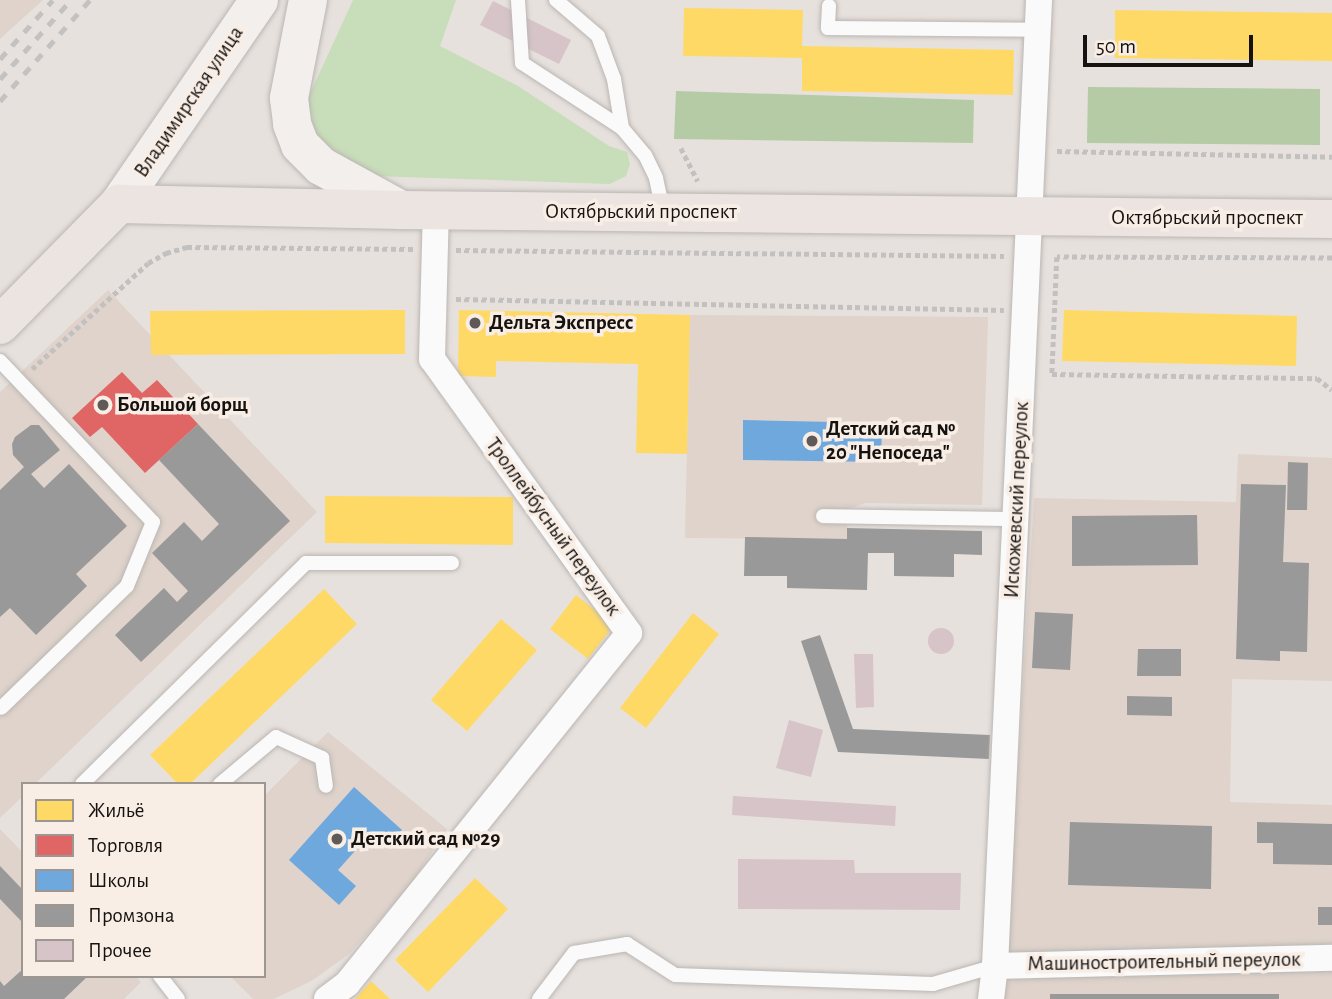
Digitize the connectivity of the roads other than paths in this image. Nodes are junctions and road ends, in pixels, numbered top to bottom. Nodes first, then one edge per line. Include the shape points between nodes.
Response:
1 (259, 0) edge
2 (308, 0) edge
3 (518, 0) edge
4 (556, 0) edge
5 (1039, 0) edge
6 (829, 6) dead end
7 (1037, 30) junction
8 (622, 128) junction
9 (119, 204) junction
10 (419, 210) junction
11 (663, 212) junction
12 (1030, 217) junction
13 (1332, 219) edge
14 (0, 325) edge
15 (0, 361) edge
16 (823, 516) dead end
17 (1016, 519) junction
18 (452, 564) dead end
19 (1, 708) edge
20 (84, 782) edge
21 (222, 782) edge
22 (326, 786) dead end
23 (1332, 958) edge
24 (995, 966) junction
25 (162, 978) edge
26 (178, 999) edge
27 (327, 999) edge
28 (540, 999) edge
29 (991, 999) edge

1 - 9 main road, Владимирская улица
2 - 10 main road via 289,98 300,145 321,166
3 - 8 lane via 522,63
4 - 8 lane via 598,36 614,79
5 - 7 street, Искожевский переулок
6 - 7 lane via 828,28
7 - 12 street, Искожевский переулок
8 - 11 lane via 645,155 656,178
9 - 10 main road, Октябрьский проспект
9 - 14 main road
10 - 11 main road, Октябрьский проспект
10 - 27 street, Троллейбусный переулок via 435,250 432,359 629,633 347,984
11 - 12 main road, Октябрьский проспект
12 - 13 main road, Октябрьский проспект
12 - 17 street, Искожевский переулок
15 - 19 lane via 153,522 127,586
16 - 17 lane
17 - 24 street, Искожевский переулок
18 - 20 lane via 306,563
21 - 22 lane via 276,737 322,758
23 - 24 street, Машиностроительный переулок
24 - 28 lane via 933,984 675,975 627,944 574,953
24 - 29 street, Искожевский переулок
25 - 26 lane

